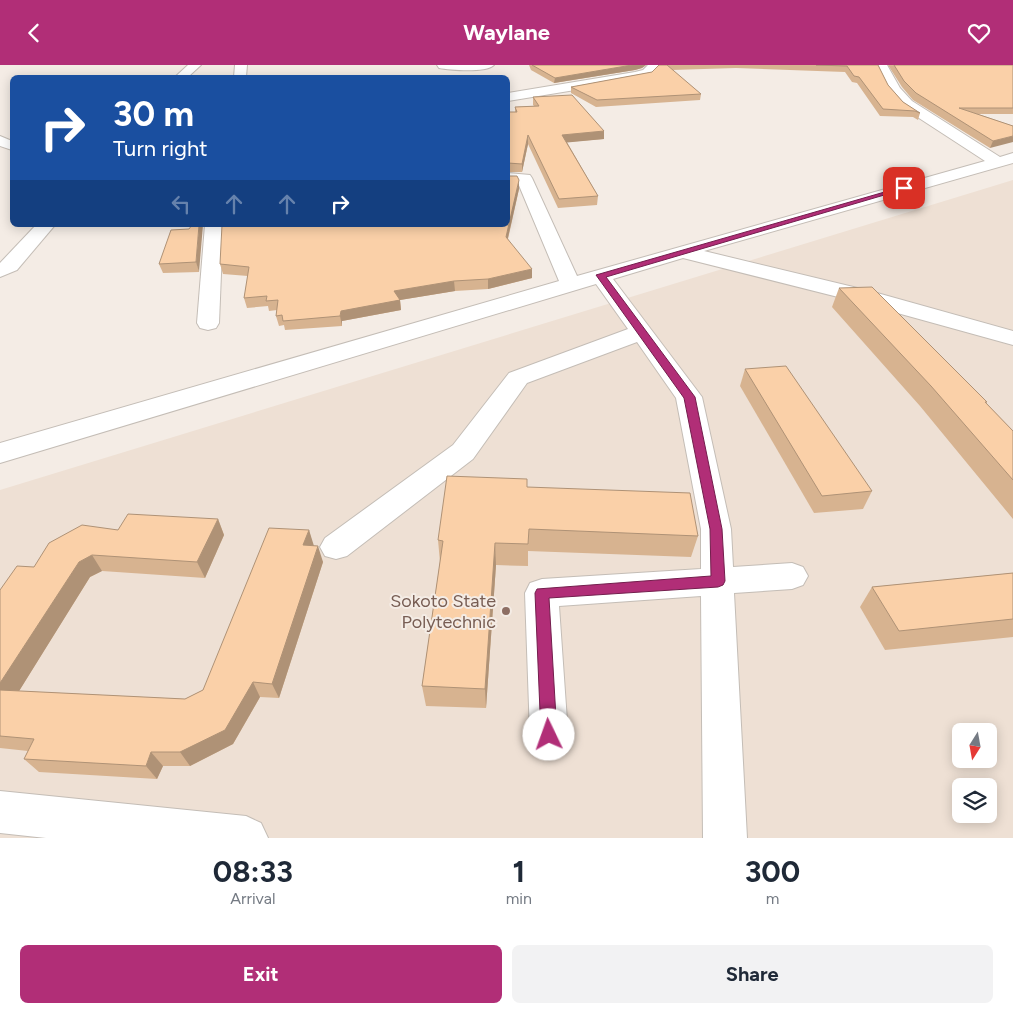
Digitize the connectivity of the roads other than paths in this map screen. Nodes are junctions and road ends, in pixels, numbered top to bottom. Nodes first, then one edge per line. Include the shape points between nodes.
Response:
1 (196, 65) edge
2 (442, 65) edge
3 (488, 65) edge
4 (655, 65) edge
5 (881, 65) edge
6 (457, 70) edge
7 (184, 75) edge
8 (510, 97) edge
9 (1005, 160) edge
10 (510, 179) edge
11 (44, 227) edge
12 (214, 227) edge
13 (681, 252) junction
14 (0, 271) edge
15 (600, 275) junction
16 (570, 284) junction
17 (208, 323) dead end
18 (642, 332) junction
19 (1013, 338) edge
20 (0, 453) edge
21 (336, 547) dead end
22 (792, 577) dead end
23 (718, 581) junction
24 (549, 735) dead end
25 (0, 812) edge
26 (246, 838) edge
27 (725, 838) edge

1 - 7 street
2 - 6 street
3 - 6 street
4 - 8 street via 647,73 636,76
5 - 9 street via 894,90 907,104
9 - 13 street
10 - 16 street via 524,178
11 - 14 street via 10,266
12 - 17 street
13 - 15 street
13 - 19 street via 862,296
15 - 16 street
15 - 18 street
16 - 20 street
18 - 21 street via 518,378 463,453
18 - 23 street via 689,397 716,529
22 - 23 street
23 - 24 street via 542,593
23 - 27 street
25 - 26 street

